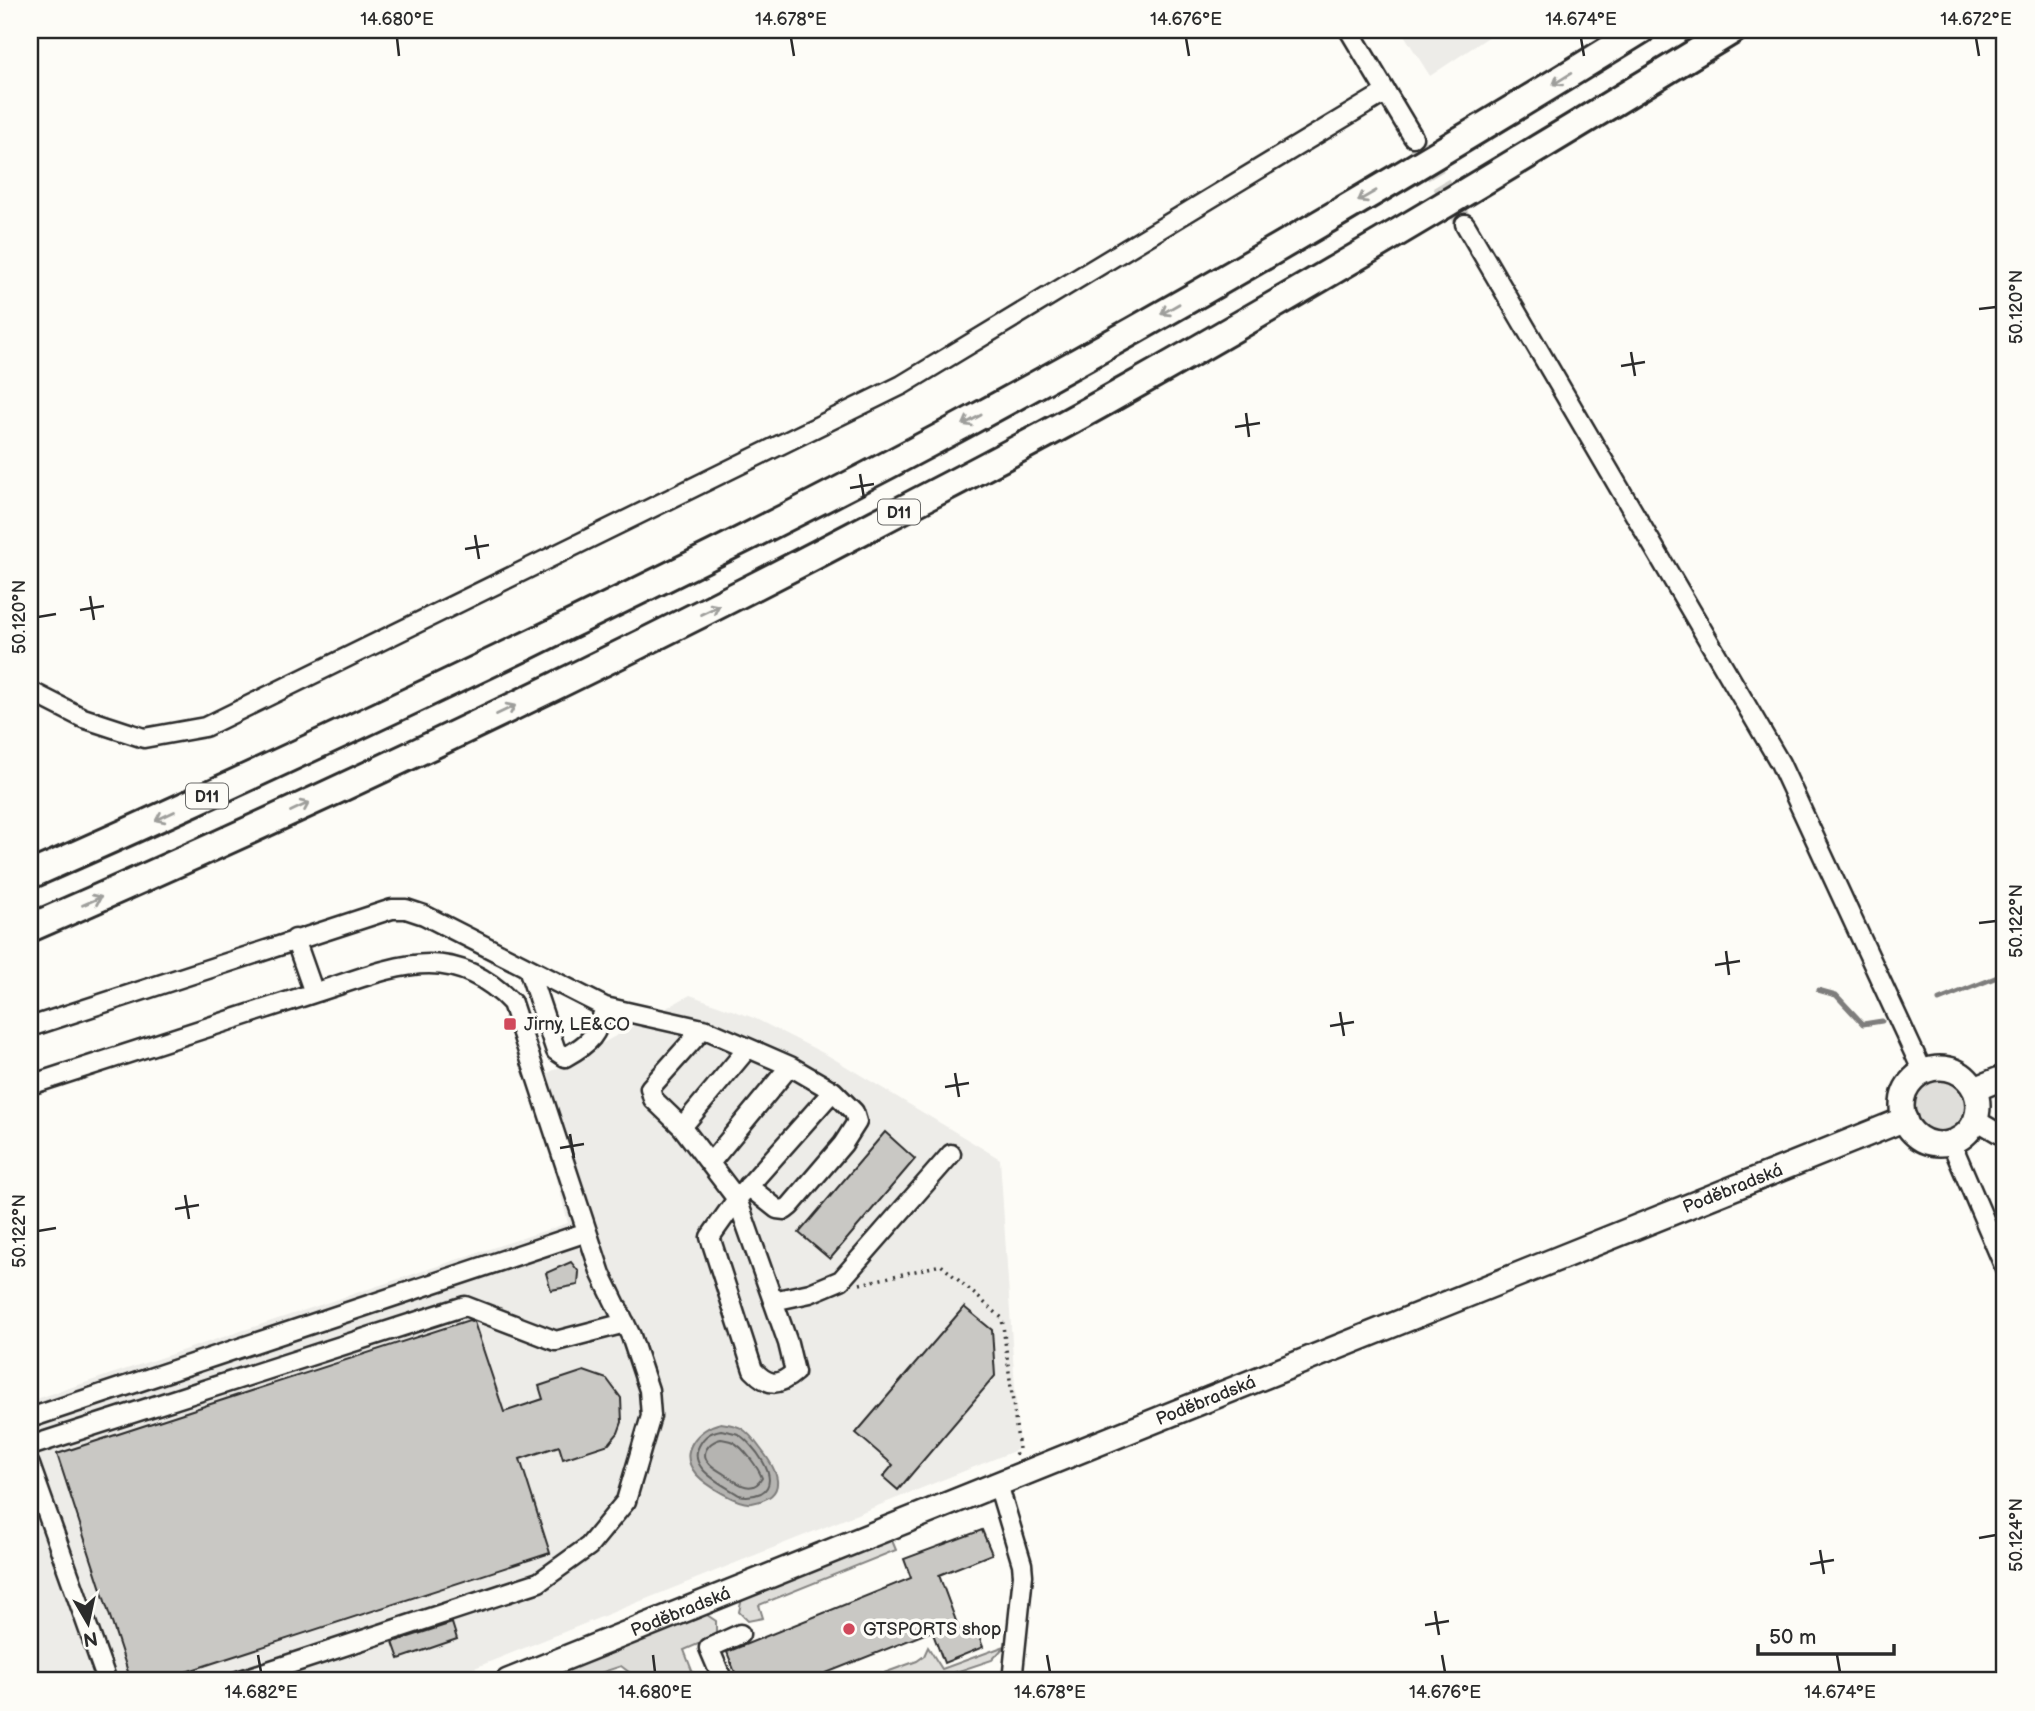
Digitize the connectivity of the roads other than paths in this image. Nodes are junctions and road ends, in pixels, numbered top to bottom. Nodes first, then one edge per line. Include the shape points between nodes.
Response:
1 (1349, 30) edge
2 (1641, 30) edge
3 (1733, 30) edge
4 (1386, 92) junction
5 (1413, 137) tunnel mouth
6 (1465, 223) tunnel mouth
7 (30, 691) edge
8 (30, 875) edge
9 (30, 928) edge
10 (295, 939) junction
11 (528, 968) junction
12 (314, 993) junction
13 (605, 1007) junction
14 (30, 1027) edge
15 (707, 1030) junction
16 (748, 1048) junction
17 (790, 1066) junction
18 (1923, 1072) junction
19 (2005, 1077) edge
20 (30, 1085) edge
21 (1975, 1089) junction
22 (833, 1091) junction
23 (1905, 1119) junction
24 (1976, 1120) junction
25 (682, 1127) junction
26 (2005, 1138) edge
27 (1951, 1142) junction
28 (951, 1154) dead end
29 (710, 1163) junction
30 (742, 1192) junction
31 (587, 1232) junction
32 (2005, 1268) edge
33 (773, 1301) junction
34 (625, 1324) junction
35 (30, 1418) edge
36 (30, 1446) edge
37 (30, 1465) edge
38 (998, 1484) junction
39 (740, 1634) dead end
40 (107, 1681) edge
41 (237, 1681) edge
42 (508, 1681) edge
43 (723, 1681) edge
44 (1012, 1681) edge

1 - 4 street
2 -> 8 highway, D11 via 1452,147 959,427 695,564 428,693
9 -> 3 highway, D11 via 433,746 715,608 971,474 1115,397 1475,188
4 - 5 street
4 - 7 street via 902,385 205,727 144,738 83,718
6 - 18 street via 1780,763
10 - 11 street via 382,911 406,909
10 - 12 street
10 - 14 street
11 - 13 street
11 - 13 street via 556,1051 565,1057 585,1047 598,1030
12 - 20 street
12 - 31 street via 402,965 429,963 456,965 498,987 512,1003
13 - 15 street
15 - 16 street
15 - 25 street via 701,1031 650,1088 653,1099
16 - 17 street
16 - 25 street
17 - 22 street
17 - 29 street
18 - 21 main road via 1953,1069
18 - 23 main road via 1907,1087 1902,1108
19 - 21 main road
21 - 24 main road
22 - 30 street
22 - 30 street via 854,1112 857,1122 790,1206 777,1209
23 - 27 main road via 1910,1129 1928,1142
23 - 38 main road, Poděbradská
24 - 26 street
24 - 27 main road via 1970,1130
25 - 29 street
27 - 32 street
28 - 33 street via 841,1280
29 - 30 street
30 - 33 street
30 - 33 street via 710,1237 753,1370 763,1381 774,1384 795,1372
31 - 34 street
31 - 35 street
34 - 36 street via 556,1341 466,1306
34 - 41 street via 649,1390 651,1416 626,1501 589,1546 539,1582
37 - 40 street
38 - 42 main road, Poděbradská
38 - 44 street via 1023,1575
39 - 43 street via 709,1648

